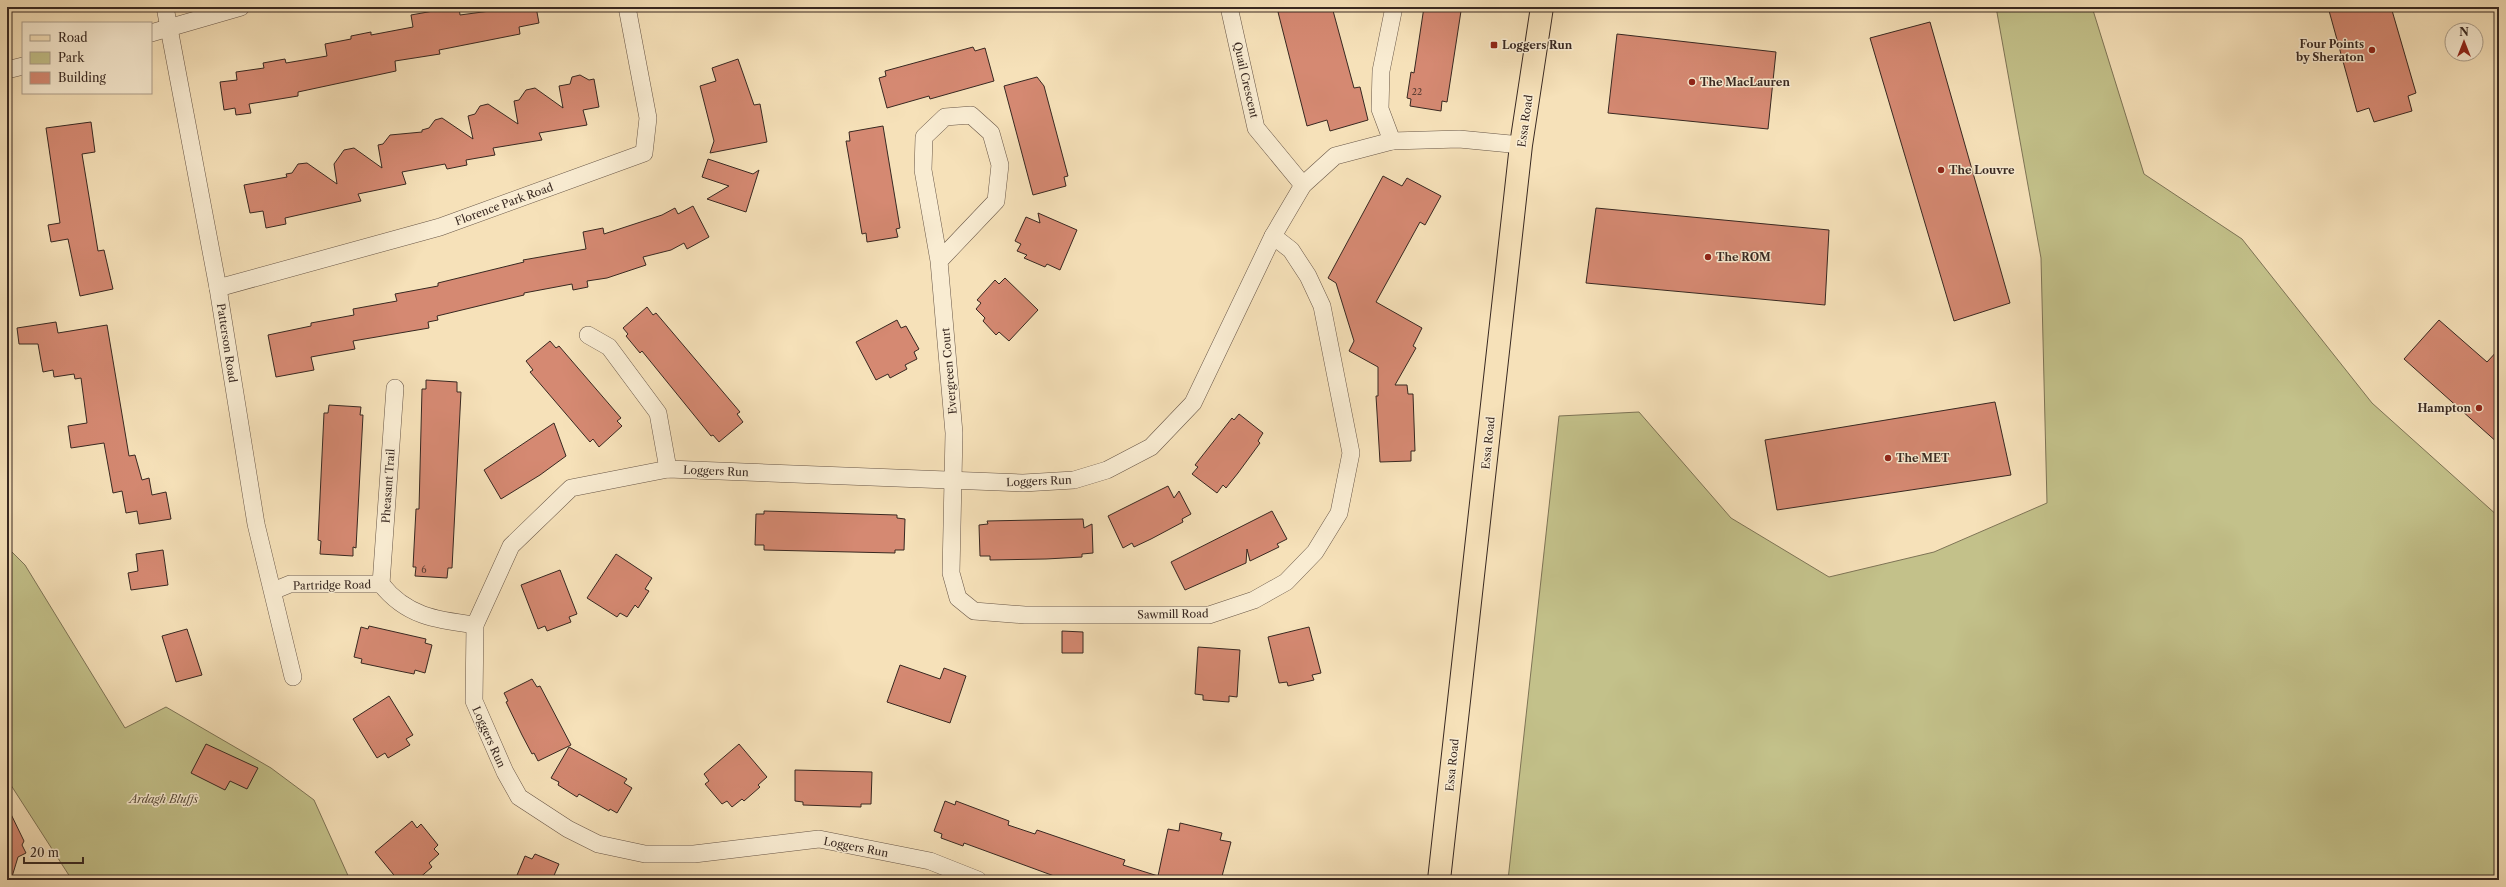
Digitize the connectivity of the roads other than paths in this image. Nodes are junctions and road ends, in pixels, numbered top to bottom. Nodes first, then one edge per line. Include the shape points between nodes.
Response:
1 (165, 7) edge
2 (241, 7) edge
3 (626, 7) edge
4 (1230, 7) edge
5 (1394, 7) edge
6 (1542, 7) edge
7 (169, 28) junction
8 (152, 33) edge
9 (22, 66) edge
10 (7, 70) edge
11 (1392, 141) junction
12 (1521, 145) junction
13 (1303, 184) junction
14 (1273, 236) junction
15 (939, 261) junction
16 (218, 288) junction
17 (588, 335) dead end
18 (394, 388) dead end
19 (668, 469) junction
20 (952, 481) junction
21 (381, 584) junction
22 (273, 591) junction
23 (475, 625) junction
24 (293, 677) dead end
25 (978, 880) edge
26 (1439, 880) edge

1 - 7 street, Patterson Road
2 - 7 street
3 - 16 street, Florence Park Road via 648,118 644,154 440,227
4 - 13 street, Quail Crescent via 1256,128
5 - 11 street via 1381,71 1380,109
6 - 12 main road, Essa Road
7 - 8 street
7 - 16 street, Patterson Road
9 - 10 street
11 - 12 street, Loggers Run via 1460,139
11 - 13 street, Loggers Run via 1335,156
12 - 26 main road, Essa Road
13 - 14 street, Loggers Run
14 - 20 street, Loggers Run via 1193,404 1151,447 1107,470 1074,480 1023,483
14 - 20 street, Sawmill Road via 1291,250 1308,276 1322,306 1351,452 1339,513 1315,552 1286,582 1254,600 1209,615 1024,615 974,611 958,598 951,573
15 - 15 street, Evergreen Court via 996,201 1000,165 992,133 971,115 945,117 924,138 923,170
15 - 20 street, Evergreen Court via 954,433
16 - 22 street, Patterson Road via 256,524
17 - 19 street via 609,347 658,413
18 - 21 street, Pheasant Trail
19 - 20 street, Loggers Run
19 - 23 street, Loggers Run via 571,488 511,546
21 - 22 street, Partridge Road via 290,584
21 - 23 street, Partridge Road via 394,600 416,612 445,621
22 - 24 street, Patterson Road
23 - 25 street, Loggers Run via 474,701 505,772 520,797 568,829 598,844 645,854 694,854 819,839 930,861

